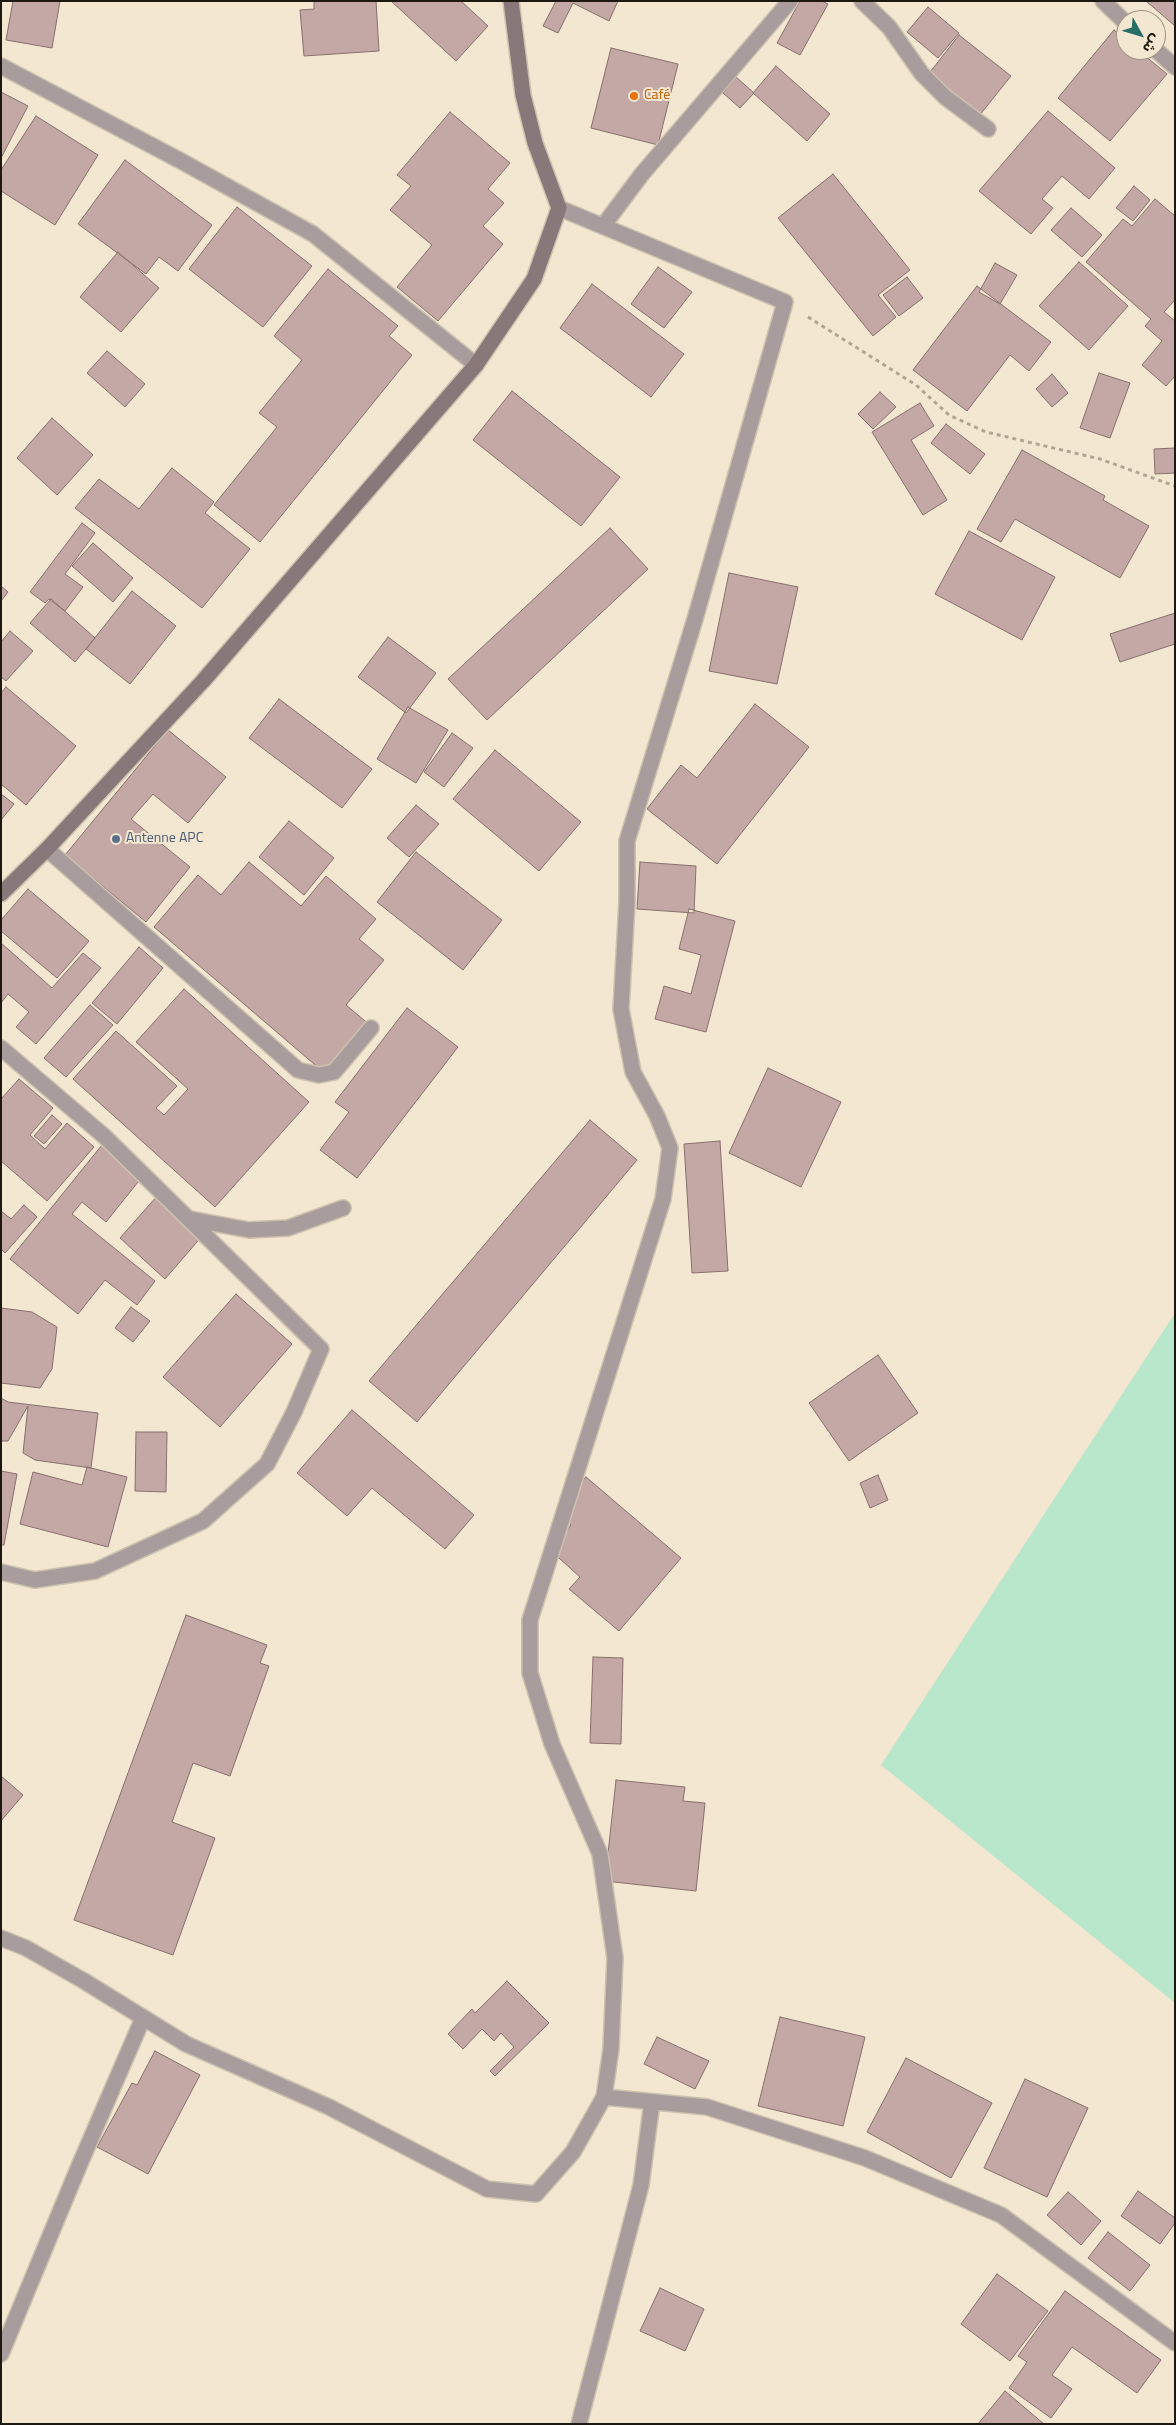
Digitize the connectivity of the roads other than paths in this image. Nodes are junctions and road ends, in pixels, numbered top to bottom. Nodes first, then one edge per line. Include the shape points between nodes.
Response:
1 (511, 1) edge
2 (790, 1) edge
3 (862, 1) edge
4 (1103, 1) edge
5 (1116, 13) edge
6 (1, 66) edge
7 (988, 129) dead end
8 (558, 208) junction
9 (603, 226) junction
10 (476, 365) junction
11 (47, 849) junction
12 (1, 894) edge
13 (371, 1028) dead end
14 (1, 1048) edge
15 (343, 1208) dead end
16 (190, 1219) junction
17 (1, 1572) edge
18 (1, 1938) edge
19 (143, 2018) junction
20 (604, 2097) junction
21 (652, 2102) junction
22 (1175, 2343) edge
23 (1, 2354) edge
24 (579, 2424) edge

1 - 8 street via 523,95 535,143
2 - 9 street via 642,174
3 - 7 street via 889,26 922,74 945,97
4 - 5 street
6 - 10 street via 181,160 313,234
8 - 9 street
8 - 10 street via 534,279
9 - 20 street via 785,302 627,841 621,1009 633,1072 670,1148 663,1199 530,1620 530,1673 552,1744 600,1854 615,1958 611,2049
10 - 11 street via 203,681
11 - 12 street
11 - 13 street via 298,1070 319,1075 334,1072
14 - 16 street via 104,1136
15 - 16 street via 288,1228 249,1230
16 - 17 street via 321,1349 294,1412 266,1464 203,1521 95,1572 35,1580
18 - 19 street via 26,1948
19 - 20 street via 186,2044 329,2107 487,2189 536,2194 573,2152
19 - 23 street
20 - 21 street
21 - 22 street via 707,2107 856,2155 1001,2214
21 - 24 street via 641,2185

